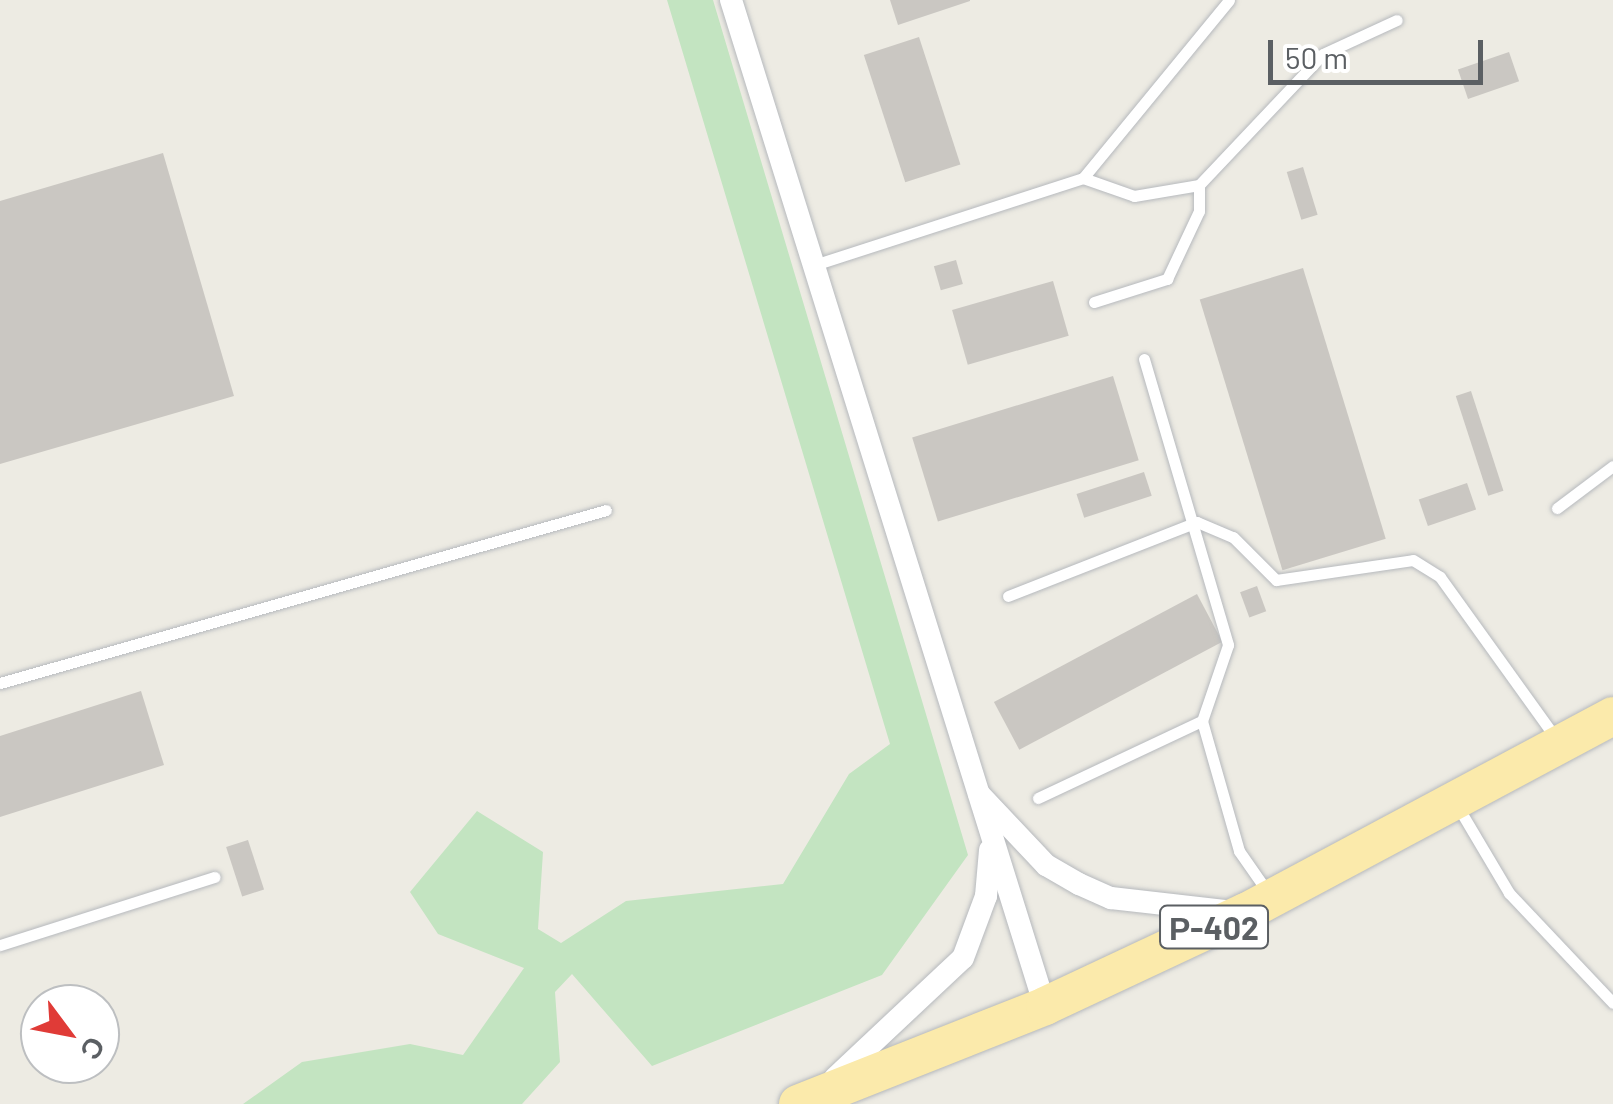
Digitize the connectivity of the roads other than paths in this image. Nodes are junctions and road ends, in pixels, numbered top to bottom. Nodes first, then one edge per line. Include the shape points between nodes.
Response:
1 (731, 0) edge
2 (1228, 0) edge
3 (1397, 20) dead end
4 (1083, 178) junction
5 (1199, 185) junction
6 (810, 266) junction
7 (1094, 302) dead end
8 (1144, 359) dead end
9 (1613, 466) edge
10 (1557, 508) dead end
11 (606, 510) dead end
12 (1198, 522) junction
13 (1008, 596) dead end
14 (0, 683) edge
15 (1613, 716) edge
16 (1202, 722) junction
17 (1563, 747) junction
18 (975, 790) junction
19 (1038, 798) dead end
20 (1456, 804) junction
21 (991, 842) junction
22 (214, 877) dead end
23 (1259, 905) junction
24 (0, 946) edge
25 (1613, 1003) edge
26 (1045, 1006) junction
27 (802, 1103) edge

1 - 6 street
2 - 4 lane
3 - 5 lane via 1323,54
4 - 5 lane via 1134,196
4 - 6 lane
5 - 7 lane via 1199,212 1168,279
6 - 18 street
8 - 12 lane
9 - 10 lane
11 - 14 lane
12 - 13 lane
12 - 16 lane via 1228,645
12 - 17 lane via 1233,538 1276,580 1413,560 1440,578
15 - 17 main road, Р-402
16 - 19 lane
16 - 23 lane
17 - 20 main road, Р-402
18 - 21 street
18 - 23 street via 1046,866 1079,884 1149,904
20 - 23 main road, Р-402
20 - 25 lane via 1509,893
21 - 26 street
21 - 27 street via 986,896 963,958 892,1033
22 - 24 lane
23 - 26 main road, Р-402
26 - 27 main road, Р-402

